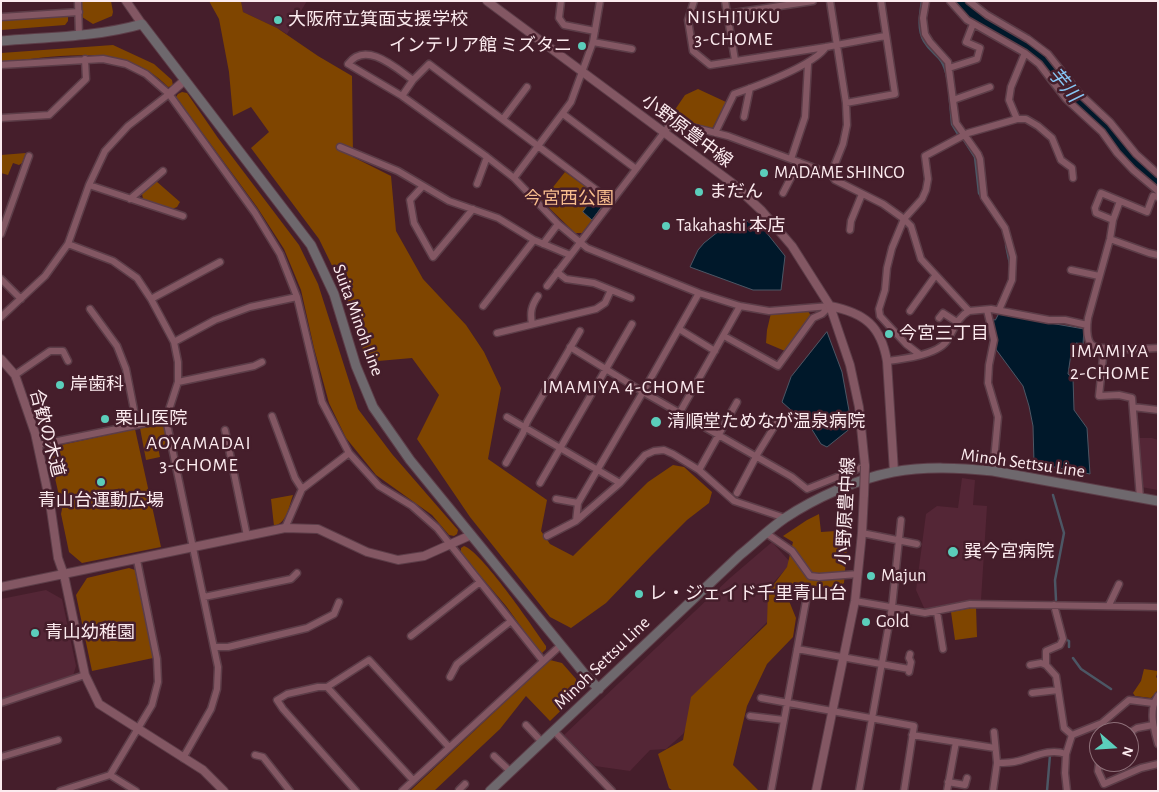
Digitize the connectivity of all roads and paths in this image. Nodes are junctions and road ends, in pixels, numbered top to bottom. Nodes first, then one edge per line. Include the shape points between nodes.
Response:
1 (78, 1) edge
2 (126, 1) edge
3 (561, 1) edge
4 (600, 1) edge
5 (694, 1) edge
6 (725, 1) edge
7 (813, 1) edge
8 (830, 1) edge
9 (881, 1) edge
10 (926, 1) edge
11 (950, 1) edge
12 (969, 1) edge
13 (489, 2) edge
14 (79, 12) junction
15 (727, 14) junction
16 (1, 17) edge
17 (142, 24) junction
18 (973, 24) junction
19 (595, 31) junction
20 (80, 35) junction
21 (885, 36) junction
22 (1, 41) edge
23 (593, 42) junction
24 (837, 44) junction
25 (826, 47) junction
26 (632, 49) dead end
27 (1025, 53) junction
28 (85, 59) junction
29 (735, 60) junction
30 (1, 64) edge
31 (808, 64) junction
32 (949, 68) junction
33 (583, 72) junction
34 (185, 80) junction
35 (414, 80) junction
36 (527, 87) dead end
37 (750, 88) junction
38 (990, 88) dead end
39 (169, 94) junction
40 (402, 96) junction
41 (953, 100) junction
42 (846, 103) junction
43 (563, 114) junction
44 (744, 117) dead end
45 (1, 118) edge
46 (503, 119) junction
47 (1017, 119) junction
48 (664, 132) junction
49 (715, 133) junction
50 (963, 135) junction
51 (340, 146) dead end
52 (538, 146) junction
53 (29, 156) dead end
54 (487, 157) junction
55 (791, 159) junction
56 (799, 162) junction
57 (636, 169) junction
58 (163, 171) dead end
59 (831, 174) junction
60 (1158, 174) edge
61 (514, 178) junction
62 (1073, 178) dead end
63 (477, 184) dead end
64 (89, 185) junction
65 (423, 186) junction
66 (1158, 191) edge
67 (783, 193) dead end
68 (862, 194) junction
69 (1158, 197) edge
70 (130, 199) junction
71 (611, 201) junction
72 (1120, 202) junction
73 (473, 209) junction
74 (183, 216) dead end
75 (904, 218) junction
76 (1113, 220) junction
77 (558, 224) junction
78 (850, 230) dead end
79 (1, 234) edge
80 (1110, 238) junction
81 (534, 240) junction
82 (580, 242) junction
83 (68, 244) junction
84 (543, 244) junction
85 (1158, 254) edge
86 (570, 255) junction
87 (220, 262) dead end
88 (1071, 270) dead end
89 (557, 272) junction
90 (935, 276) junction
91 (1099, 276) junction
92 (1, 279) edge
93 (547, 286) dead end
94 (611, 290) junction
95 (699, 293) junction
96 (538, 296) dead end
97 (297, 297) junction
98 (631, 298) dead end
99 (20, 299) junction
100 (151, 299) junction
101 (483, 306) dead end
102 (740, 306) junction
103 (830, 306) junction
104 (90, 309) dead end
105 (987, 310) junction
106 (999, 310) junction
107 (910, 311) dead end
108 (969, 311) junction
109 (1, 317) edge
110 (939, 318) dead end
111 (957, 322) junction
112 (532, 324) junction
113 (632, 324) dead end
114 (1087, 325) junction
115 (680, 329) junction
116 (580, 331) dead end
117 (497, 333) dead end
118 (724, 336) junction
119 (174, 342) junction
120 (570, 347) junction
121 (1104, 348) junction
122 (1158, 348) edge
123 (715, 351) junction
124 (919, 354) junction
125 (1, 359) edge
126 (68, 361) dead end
127 (887, 361) junction
128 (262, 362) dead end
129 (606, 369) junction
130 (15, 375) junction
131 (178, 382) junction
132 (644, 392) junction
133 (737, 402) dead end
134 (1133, 407) junction
135 (1158, 410) edge
136 (680, 412) junction
137 (272, 416) dead end
138 (507, 417) dead end
139 (166, 419) junction
140 (779, 419) dead end
141 (137, 425) junction
142 (524, 428) junction
143 (225, 430) dead end
144 (719, 435) junction
145 (38, 445) junction
146 (561, 448) junction
147 (349, 453) junction
148 (757, 457) junction
149 (506, 463) dead end
150 (865, 466) junction
151 (598, 468) junction
152 (699, 470) junction
153 (993, 471) junction
154 (894, 472) junction
155 (540, 483) dead end
156 (620, 483) junction
157 (302, 489) junction
158 (738, 493) dead end
159 (1140, 498) junction
160 (556, 499) dead end
161 (1158, 501) edge
162 (578, 503) junction
163 (785, 518) junction
164 (901, 520) dead end
165 (576, 521) junction
166 (284, 528) junction
167 (766, 533) junction
168 (862, 533) junction
169 (471, 535) junction
170 (247, 536) junction
171 (547, 536) dead end
172 (899, 539) junction
173 (917, 544) dead end
174 (450, 545) junction
175 (192, 547) junction
176 (137, 560) junction
177 (297, 573) dead end
178 (858, 574) junction
179 (64, 575) junction
180 (480, 582) junction
181 (1119, 584) dead end
182 (1, 588) edge
183 (808, 590) dead end
184 (204, 597) junction
185 (855, 601) junction
186 (339, 602) dead end
187 (1054, 605) junction
188 (1109, 606) junction
189 (892, 607) junction
190 (1158, 607) edge
191 (936, 612) junction
192 (511, 621) junction
193 (411, 636) dead end
194 (561, 645) junction
195 (214, 647) junction
196 (796, 649) junction
197 (943, 649) dead end
198 (910, 654) dead end
199 (844, 657) junction
200 (543, 662) junction
201 (882, 664) junction
202 (1030, 665) dead end
203 (1046, 665) junction
204 (85, 675) junction
205 (450, 677) dead end
206 (326, 687) junction
207 (599, 688) junction
208 (1058, 690) junction
209 (1032, 693) dead end
210 (1158, 696) edge
211 (761, 698) dead end
212 (1, 703) edge
213 (787, 703) junction
214 (1153, 703) junction
215 (832, 712) junction
216 (750, 716) dead end
217 (872, 718) junction
218 (784, 720) junction
219 (1153, 725) junction
220 (526, 726) dead end
221 (1139, 728) edge
222 (137, 730) junction
223 (554, 731) junction
224 (994, 732) dead end
225 (912, 735) junction
226 (1072, 735) junction
227 (58, 740) dead end
228 (542, 742) junction
229 (956, 742) junction
230 (1158, 744) edge
231 (449, 747) junction
232 (995, 748) junction
233 (1066, 754) junction
234 (255, 755) dead end
235 (494, 756) dead end
236 (1, 758) edge
237 (183, 758) junction
238 (997, 763) junction
239 (1158, 764) edge
240 (1139, 769) edge
241 (511, 772) junction
242 (1098, 772) edge
243 (1132, 772) edge
244 (110, 775) junction
245 (967, 778) dead end
246 (413, 780) junction
247 (948, 782) junction
248 (60, 791) edge
249 (136, 791) edge
250 (224, 791) edge
251 (290, 791) edge
252 (356, 791) edge
253 (402, 791) edge
254 (490, 791) edge
255 (612, 791) edge
256 (771, 791) edge
257 (816, 791) edge
258 (859, 791) edge
259 (904, 791) edge
260 (947, 791) edge
261 (993, 791) edge
262 (1066, 791) edge

1 - 14 street
2 - 17 street
3 - 19 street via 559,18 564,25
4 - 19 street
5 - 29 street via 688,20 693,51 710,65
6 - 15 street
7 - 15 street
8 - 24 street
9 - 21 street
10 - 32 street via 925,34
11 - 18 street
12 - 60 street via 1048,54 1136,154
13 - 33 street, 小野原豊中線
14 - 16 street
14 - 20 street
15 - 29 street
17 - 20 main road
17 - 34 main road, Suita Minoh Line
18 - 27 street
18 - 32 street via 966,42 980,48 977,59
19 - 23 street
20 - 22 main road
21 - 24 street
21 - 42 street via 895,94
23 - 26 street
23 - 33 street
24 - 25 street
24 - 42 street
25 - 29 street
25 - 31 street
27 - 47 street via 1009,100
27 - 66 street via 1039,64 1071,104 1102,132 1132,170
28 - 30 street
28 - 39 street via 126,64 146,74
28 - 45 street via 86,79 49,115
31 - 37 street
31 - 55 street via 805,117
32 - 41 street
33 - 43 street
33 - 48 street, 小野原豊中線
34 - 39 street
34 - 169 main road, Suita Minoh Line via 311,245 334,294 356,366 373,407 410,460
35 - 40 street
35 - 40 street via 378,56 360,54 348,64
35 - 46 street via 430,64
36 - 46 street
37 - 44 street
37 - 49 street via 734,94
38 - 41 street
39 - 64 street via 128,126 105,151
39 - 97 street via 255,213 280,254
40 - 54 street
41 - 50 street via 956,123
42 - 59 street via 847,125 843,144
43 - 52 street
43 - 57 street
46 - 52 street
47 - 50 street
47 - 62 street via 1026,119 1052,138 1061,160 1072,168
48 - 49 street via 672,122
48 - 57 street
48 - 103 street, 小野原豊中線 via 731,182 762,212 792,246
49 - 55 street
50 - 75 street via 925,156 926,190
50 - 106 street via 978,154 984,197 1000,219 1011,246 1012,280
51 - 65 street via 398,171
52 - 61 street
52 - 71 street
53 - 79 street
54 - 61 street
54 - 63 street
55 - 56 street
56 - 59 street
56 - 67 street
57 - 71 street
58 - 70 street
59 - 68 street via 835,180
61 - 77 street
64 - 70 street
64 - 83 street
65 - 73 street via 449,201
65 - 73 street via 410,200 414,223 433,257
68 - 75 street
68 - 78 street
69 - 72 street via 1154,196 1147,212
70 - 74 street
71 - 82 street
72 - 76 street
72 - 76 street via 1101,193 1095,208 1096,213
73 - 81 street via 498,218
75 - 90 street via 911,226 920,259
75 - 124 street via 890,254 879,309 880,316
76 - 80 street
77 - 82 street
77 - 84 street
80 - 85 street
80 - 91 street
81 - 84 street
81 - 101 street
82 - 86 street
82 - 95 street via 587,248
83 - 99 street via 45,276
83 - 100 street via 113,260 137,278
84 - 86 street
86 - 89 street
87 - 100 street
88 - 91 street
89 - 93 street
89 - 94 street via 566,279 594,283
90 - 107 street
90 - 108 street
91 - 114 street
92 - 99 street
94 - 98 street
94 - 112 street via 605,303 596,310
95 - 102 street
95 - 115 street
96 - 112 street via 530,312
97 - 119 street via 250,307 215,320
97 - 147 street via 322,402
99 - 109 street
100 - 119 street
102 - 103 street via 769,311
102 - 118 street
103 - 118 street via 813,318 778,366
103 - 127 street via 855,312 867,320 884,344
103 - 150 street, 小野原豊中線 via 850,365 859,407
104 - 141 street via 120,354
105 - 106 street
105 - 108 street
105 - 153 street via 994,340 988,383 998,416
106 - 114 street
108 - 111 street
110 - 111 street via 943,313
111 - 124 street via 941,348
112 - 117 street
113 - 129 street
114 - 121 street via 1092,346
115 - 123 street
115 - 132 street
116 - 120 street
118 - 123 street
119 - 131 street
120 - 129 street
120 - 142 street
121 - 122 street
121 - 134 street via 1099,396 1129,396
123 - 136 street
124 - 127 street
125 - 130 street, 合歓の木道
126 - 130 street via 63,351 50,351
127 - 154 street
128 - 131 street
129 - 132 street
129 - 146 street
130 - 145 street, 合歓の木道
131 - 139 street
132 - 136 street
132 - 151 street
133 - 144 street
134 - 135 street
134 - 159 street
136 - 144 street
137 - 157 street
138 - 142 street
139 - 141 street
139 - 175 street
140 - 148 street
141 - 145 street
142 - 146 street
142 - 149 street
143 - 170 street
144 - 148 street
144 - 152 street
145 - 179 street, 合歓の木道 via 58,558
146 - 151 street
146 - 155 street
147 - 157 street
147 - 174 street via 378,486 412,506 438,528
148 - 150 street via 792,476 807,489
148 - 158 street
150 - 168 street, 小野原豊中線, bridge
151 - 156 street
151 - 162 street
152 - 156 street via 674,454 654,451 645,456
152 - 163 street via 734,501
153 - 154 main road, Minoh Settsu Line via 939,468
153 - 159 main road, Minoh Settsu Line
154 - 163 main road, Minoh Settsu Line via 842,488
156 - 165 street
157 - 166 street
159 - 161 main road, Minoh Settsu Line
160 - 162 street
162 - 165 street
163 - 167 main road, Minoh Settsu Line
164 - 172 street
165 - 171 street
166 - 170 street
166 - 174 street via 318,529 367,552 398,560 424,556
167 - 178 street via 792,551 810,576
167 - 207 main road, Minoh Settsu Line
168 - 172 street
168 - 178 street, 小野原豊中線
169 - 174 street
169 - 194 main road, Suita Minoh Line
170 - 175 street
172 - 173 street
172 - 189 street
174 - 180 street
175 - 176 street
175 - 184 street
176 - 179 street
176 - 222 street via 157,659 158,682 152,705
177 - 184 street via 291,579
178 - 185 street, 小野原豊中線
179 - 182 street
179 - 204 street, 合歓の木道
180 - 192 street
180 - 193 street
181 - 188 street
183 - 196 street
184 - 195 street
185 - 189 street
185 - 199 street, 小野原豊中線
186 - 195 street via 334,614 307,628 228,647
187 - 188 street
187 - 191 street via 970,604
187 - 203 street via 1063,639 1060,645 1046,651
188 - 190 street
189 - 191 street
189 - 201 street
191 - 197 street
192 - 200 street
192 - 205 street via 457,664
194 - 200 street
194 - 207 main road, Suita Minoh Line
195 - 237 street via 218,667 217,689 211,709
196 - 199 street
196 - 213 street
198 - 201 street via 909,670
199 - 201 street
199 - 215 street, 小野原豊中線
200 - 231 street
201 - 217 street
202 - 203 street
203 - 208 street via 1056,676
204 - 212 street
204 - 222 street, 合歓の木道 via 99,704
206 - 231 street via 369,660
206 - 246 street
206 - 252 street via 287,694 277,700
207 - 223 main road, Minoh Settsu Line
208 - 209 street
208 - 226 street via 1064,728
210 - 214 street
211 - 213 street
213 - 215 street
213 - 218 street
214 - 219 street
214 - 226 street via 1130,700 1102,723
215 - 217 street
215 - 257 street, 小野原豊中線
216 - 218 street
217 - 225 street via 914,726
217 - 258 street
218 - 256 street
219 - 221 street
219 - 230 street
220 - 228 street
222 - 237 street, 合歓の木道
222 - 244 street
223 - 228 main road, Minoh Settsu Line
223 - 255 street
224 - 232 street
225 - 229 street
225 - 259 street
226 - 233 street
227 - 236 street
228 - 241 main road, Minoh Settsu Line
229 - 232 street
229 - 247 street
231 - 246 street
232 - 238 street
233 - 238 street via 1056,751 1015,762
233 - 262 street
234 - 251 street via 262,757
235 - 241 street
237 - 250 street, 合歓の木道 via 203,770
238 - 261 street
239 - 240 street
241 - 254 main road, Minoh Settsu Line
242 - 243 street via 1104,784
244 - 248 street
244 - 249 street
245 - 247 street via 966,786
246 - 253 street
247 - 260 street

